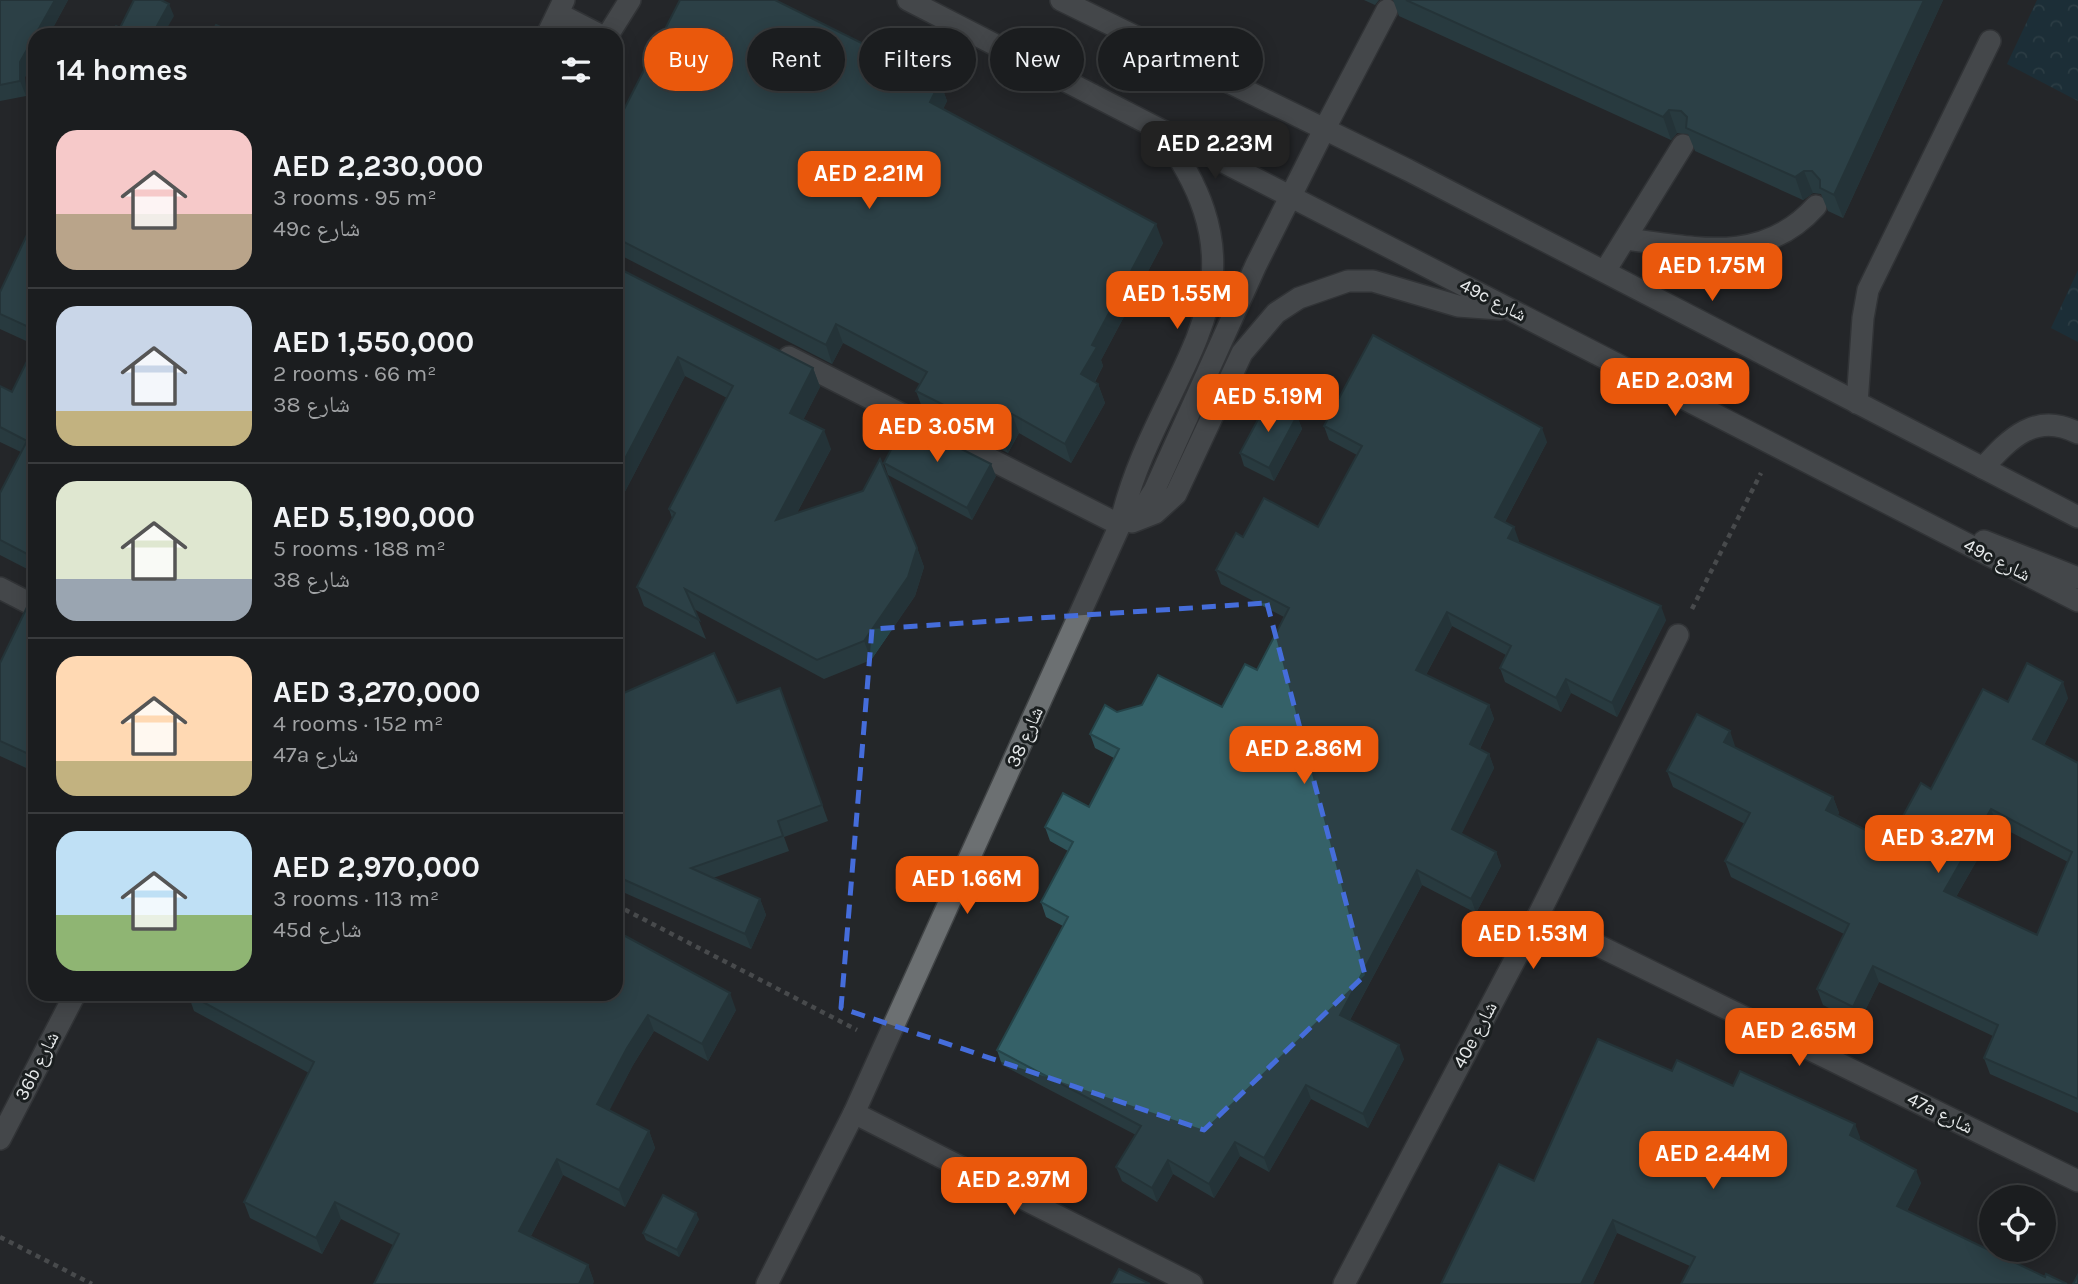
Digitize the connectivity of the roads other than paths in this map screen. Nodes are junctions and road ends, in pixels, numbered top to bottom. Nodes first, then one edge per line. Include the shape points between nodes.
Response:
1 (630, 0) edge
2 (908, 0) edge
3 (1061, 0) edge
4 (564, 5) edge
5 (1387, 10) dead end
6 (551, 28) edge
7 (592, 28) edge
8 (612, 28) edge
9 (1990, 41) dead end
10 (1325, 128) junction
11 (1159, 129) junction
12 (1683, 145) edge
13 (1291, 196) junction
14 (1816, 206) edge
15 (1626, 239) junction
16 (1605, 271) junction
17 (1510, 309) junction
18 (776, 350) edge
19 (1857, 402) junction
20 (2078, 433) edge
21 (1983, 468) junction
22 (2078, 517) edge
23 (1922, 521) junction
24 (1120, 525) junction
25 (2078, 578) edge
26 (0, 588) edge
27 (2078, 601) edge
28 (28, 602) edge
29 (1678, 635) road end
30 (1538, 916) junction
31 (71, 1001) edge
32 (854, 1113) junction
33 (0, 1139) edge
34 (2078, 1181) edge
35 (767, 1284) edge
36 (1192, 1284) edge
37 (1344, 1284) edge

1 - 8 street
2 - 11 street, 49c شارع
3 - 10 street
4 - 6 street
4 - 7 street
5 - 10 street, شارع 38
9 - 19 street via 1868,290
10 - 13 street, شارع 38
10 - 16 street
11 - 13 street, 49c شارع
11 - 24 street via 1206,210 1215,276 1209,307 1130,487
12 - 15 street
13 - 17 street, 49c شارع
13 - 24 street, شارع 38 via 1154,491
14 - 15 street via 1789,232 1748,247 1688,247
15 - 16 street
16 - 19 street
17 - 23 street, 49c شارع
17 - 24 street via 1458,306 1373,281 1348,281 1299,298 1276,313 1242,353 1176,494 1155,513
18 - 24 street
19 - 21 street
20 - 21 street via 2058,425 2030,426 2010,438
21 - 22 street
23 - 25 street
23 - 27 street, 49c شارع
24 - 32 street, شارع 38
26 - 28 street
29 - 30 street, 40e شارع
30 - 34 street, 47a شارع
30 - 37 street, 40e شارع
31 - 33 street, 36b شارع
32 - 35 street, شارع 38
32 - 36 street

